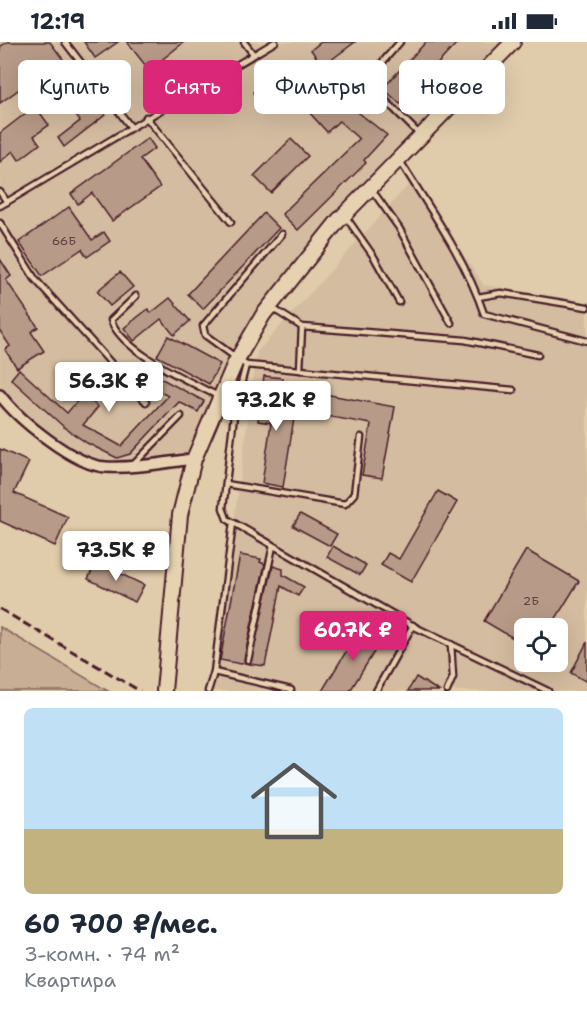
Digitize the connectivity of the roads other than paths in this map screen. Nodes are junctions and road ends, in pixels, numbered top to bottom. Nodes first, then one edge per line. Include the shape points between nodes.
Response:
1 (65, 42) edge
2 (244, 42) edge
3 (275, 42) edge
4 (400, 42) edge
5 (513, 42) edge
6 (254, 54) junction
7 (146, 117) junction
8 (130, 126) junction
9 (421, 136) junction
10 (399, 158) junction
11 (370, 188) junction
12 (0, 192) edge
13 (7, 202) junction
14 (0, 206) edge
15 (344, 214) junction
16 (231, 222) dead end
17 (0, 223) edge
18 (282, 234) dead end
19 (136, 296) dead end
20 (478, 297) junction
21 (399, 302) dead end
22 (270, 306) junction
23 (587, 307) edge
24 (451, 322) dead end
25 (302, 327) junction
26 (587, 341) edge
27 (538, 355) dead end
28 (242, 361) junction
29 (300, 370) junction
30 (513, 390) dead end
31 (0, 395) edge
32 (221, 398) junction
33 (146, 402) dead end
34 (181, 416) dead end
35 (361, 437) dead end
36 (194, 459) junction
37 (133, 465) junction
38 (226, 484) junction
39 (233, 523) junction
40 (273, 546) junction
41 (413, 625) junction
42 (451, 644) junction
43 (248, 660) dead end
44 (214, 672) junction
45 (291, 690) edge
46 (164, 691) edge
47 (208, 691) edge
48 (376, 691) edge
49 (447, 691) edge
50 (548, 691) edge

1 - 8 lane
2 - 6 lane
3 - 6 lane
4 - 9 lane via 366,81
5 - 9 main road
6 - 7 lane
7 - 8 lane
7 - 16 lane
8 - 13 lane
9 - 10 main road
10 - 11 main road
10 - 20 lane
11 - 15 main road
11 - 24 lane via 399,228
12 - 13 lane
13 - 14 lane
15 - 21 lane
15 - 22 main road
17 - 33 lane via 35,279
18 - 28 lane via 203,326 205,335
19 - 32 lane via 111,320 115,332 168,369
20 - 23 lane via 501,292
20 - 26 lane via 484,314
22 - 25 lane
22 - 28 main road
25 - 27 lane via 465,340
25 - 29 lane
28 - 29 lane
28 - 32 main road
28 - 38 lane
29 - 30 lane
31 - 37 street via 12,411 69,454 104,468
32 - 36 main road
34 - 37 lane
35 - 38 lane via 354,494 345,504
36 - 37 street
36 - 46 main road via 180,515
38 - 39 lane via 223,508
39 - 40 lane
39 - 44 lane
40 - 41 lane
40 - 43 lane
41 - 42 lane
41 - 48 lane
42 - 49 lane via 453,677
42 - 50 lane
44 - 45 lane
44 - 47 lane

